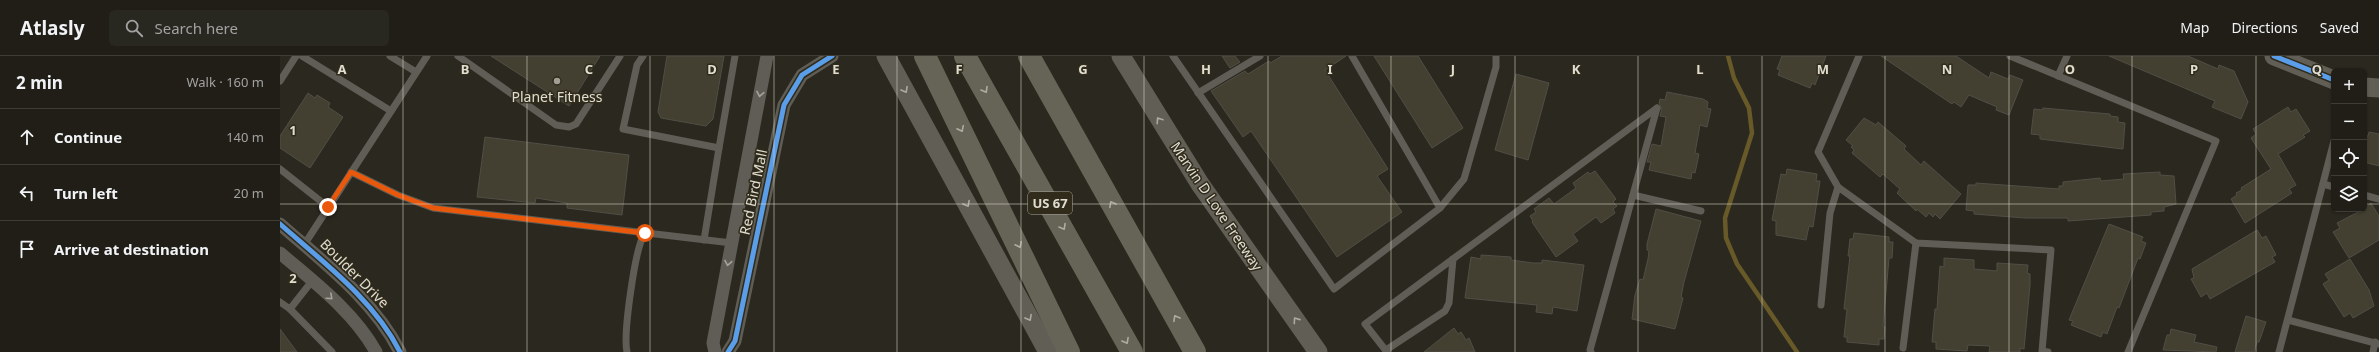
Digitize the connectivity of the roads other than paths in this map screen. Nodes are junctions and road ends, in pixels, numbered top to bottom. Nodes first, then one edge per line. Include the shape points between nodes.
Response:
1 (296, 56) edge
2 (302, 56) edge
3 (390, 56) edge
4 (427, 56) edge
5 (458, 56) edge
6 (620, 56) edge
7 (643, 56) edge
8 (735, 56) edge
9 (767, 56) edge
10 (832, 56) edge
11 (886, 56) edge
12 (926, 56) edge
13 (966, 56) edge
14 (1029, 56) edge
15 (1044, 56) edge
16 (1121, 56) edge
17 (1173, 56) edge
18 (1260, 56) edge
19 (1352, 56) edge
20 (1496, 56) edge
21 (1859, 56) edge
22 (2010, 56) edge
23 (2067, 56) edge
24 (2274, 56) edge
25 (416, 72) junction
26 (2058, 76) junction
27 (2331, 79) edge
28 (280, 81) edge
29 (2367, 87) edge
30 (2379, 88) edge
31 (1198, 93) junction
32 (390, 111) junction
33 (1064, 118) junction
34 (719, 148) junction
35 (2331, 153) edge
36 (280, 169) edge
37 (351, 172) junction
38 (2323, 184) junction
39 (2331, 186) edge
40 (1838, 187) junction
41 (1633, 194) junction
42 (2367, 196) edge
43 (2379, 199) edge
44 (328, 207) junction
45 (1440, 208) junction
46 (1701, 211) dead end
47 (280, 224) edge
48 (645, 233) junction
49 (704, 240) junction
50 (732, 243) junction
51 (1916, 243) junction
52 (304, 245) junction
53 (280, 253) edge
54 (1453, 259) junction
55 (312, 281) junction
56 (280, 302) edge
57 (1821, 305) dead end
58 (290, 309) junction
59 (2288, 320) junction
60 (2377, 343) edge
61 (1903, 348) dead end
62 (1386, 351) edge
63 (332, 352) edge
64 (376, 352) edge
65 (400, 352) edge
66 (627, 352) edge
67 (714, 352) edge
68 (728, 352) edge
69 (1048, 352) edge
70 (1069, 352) edge
71 (1132, 352) edge
72 (1195, 352) edge
73 (1318, 352) edge
74 (1591, 352) edge
75 (2048, 352) edge
76 (2128, 352) edge
77 (2279, 352) edge
78 (2373, 352) edge

1 - 28 lane
2 - 32 lane
3 - 25 lane
4 - 25 lane
5 - 6 lane via 556,125 569,127 576,124
7 - 34 lane via 637,65 623,129
8 - 34 lane
9 -> 50 street, Red Bird Mall
10 - 68 street, Red Bird Mall via 802,75 784,106 735,340
11 -> 69 main road
12 -> 70 highway
13 -> 71 highway, US 67
14 - 33 highway
15 - 33 highway
73 -> 16 main road, Marvin D Love Freeway via 1200,184
17 - 31 lane
18 - 31 lane
19 - 45 lane
20 - 45 lane via 1496,67 1464,178
21 - 40 lane via 1818,152
22 - 26 lane
23 - 26 lane
24 - 27 main road
25 - 32 lane
26 - 76 lane via 2216,141
29 - 30 main road
31 - 45 lane via 1334,289
32 - 37 lane
72 -> 33 highway
34 - 49 lane
35 - 38 lane
36 - 44 lane
37 - 44 lane
37 - 48 lane via 398,195 433,208
38 - 39 lane
38 - 59 lane
40 - 51 lane
40 - 57 lane via 1830,213
41 - 46 lane
41 - 54 lane via 1657,108
41 - 74 lane
42 - 43 lane
44 - 52 lane
47 - 52 street, Boulder Drive
48 - 49 lane
48 - 66 lane via 638,247 626,332
49 - 50 lane
50 -> 67 street, Red Bird Mall via 713,343
51 - 61 lane
51 - 75 lane via 2051,250 2042,351
52 - 65 street, Boulder Drive via 352,289 380,320
53 - 55 street
54 - 62 lane via 1449,303 1445,311
54 - 62 lane via 1365,324
55 - 58 lane
55 -> 64 street via 334,300 370,341
56 - 58 lane
58 - 63 lane
59 - 60 lane
59 - 77 lane
60 - 78 lane

